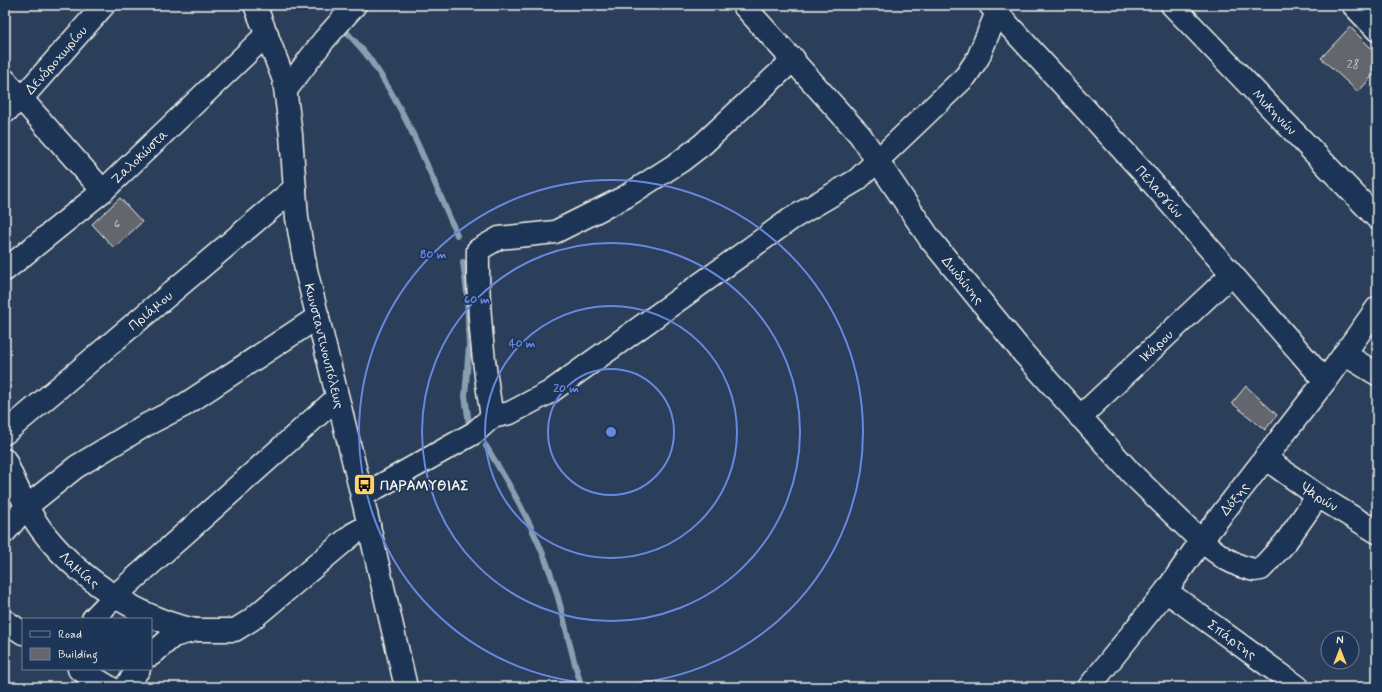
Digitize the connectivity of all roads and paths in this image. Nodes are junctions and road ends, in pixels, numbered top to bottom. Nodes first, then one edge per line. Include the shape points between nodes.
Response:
1 (104, 5) edge
2 (255, 5) edge
3 (355, 5) edge
4 (743, 5) edge
5 (1172, 5) edge
6 (1353, 5) edge
7 (994, 9) edge
8 (1377, 30) edge
9 (267, 34) junction
10 (794, 60) junction
11 (5, 80) edge
12 (286, 90) junction
13 (22, 98) junction
14 (5, 112) edge
15 (878, 160) junction
16 (294, 188) junction
17 (103, 191) junction
18 (1377, 218) edge
19 (5, 270) edge
20 (1231, 275) junction
21 (1377, 308) edge
22 (318, 318) junction
23 (1344, 354) junction
24 (1377, 374) edge
25 (1325, 380) junction
26 (337, 398) junction
27 (492, 417) junction
28 (1080, 417) junction
29 (5, 433) edge
30 (1266, 458) junction
31 (5, 460) edge
32 (362, 496) junction
33 (1318, 496) junction
34 (26, 507) junction
35 (369, 525) junction
36 (5, 532) edge
37 (1377, 532) edge
38 (1201, 541) junction
39 (1166, 591) junction
40 (116, 596) junction
41 (94, 618) edge
42 (196, 630) junction
43 (152, 654) edge
44 (81, 670) edge
45 (138, 670) edge
46 (109, 687) edge
47 (125, 687) edge
48 (406, 687) edge
49 (1089, 687) edge
50 (1298, 687) edge

1 - 13 street, Δενδροχωρίου
2 - 9 street, Κωνσταντινουπόλεως
3 - 12 street via 324,40
4 - 10 street, Δωδώνης
5 - 18 street, Μυκηνών
6 - 8 street
7 - 15 street via 978,58 966,76
7 - 20 street, Πελασγών via 1142,171
9 - 12 street, Κωνσταντινουπόλεως
9 - 17 street, Ζαλοκώστα
10 - 15 street, Δωδώνης via 860,135
10 - 27 street via 703,144 625,197 555,232 499,238 478,250 482,355
11 - 13 street
12 - 16 street, Κωνσταντινουπόλεως
13 - 14 street, Δενδροχωρίου
13 - 17 street
15 - 27 street via 857,180 791,219 550,392 510,413
15 - 28 street, Δωδώνης via 930,239 1024,354
16 - 22 street, Κωνσταντινουπόλεως via 303,250
16 - 29 street, Πριάμου
17 - 19 street, Ζαλοκώστα
20 - 25 street, Πελασγών
20 - 28 street, Ικάρου
21 - 23 street, Δόξης
22 - 26 street, Κωνσταντινουπόλεως
22 - 34 street via 183,406 76,467
23 - 24 street
23 - 25 street, Δόξης
25 - 30 street, Δόξης
26 - 32 street, Κωνσταντινουπόλεως
26 - 40 street
27 - 32 street via 474,433
28 - 38 street, Δωδώνης
30 - 33 street, Ψαρών
30 - 38 street, Δόξης
31 - 34 street, Λαμίας
32 - 35 street, Κωνσταντινουπόλεως
33 - 37 street, Ψαρών
33 - 38 street, Δωδώνης via 1285,543 1261,569 1240,566
34 - 36 street
34 - 40 street, Λαμίας via 47,537 65,556 100,587
35 - 42 street via 353,534 251,620 235,630
35 - 48 street, Κωνσταντινουπόλεως
38 - 39 street, Δόξης
39 - 49 street, Δόξης
39 - 50 street, Σπάρτης
40 - 41 street
40 - 42 street, Λαμίας via 177,627
42 - 43 street via 173,636
44 - 46 street
45 - 47 street

